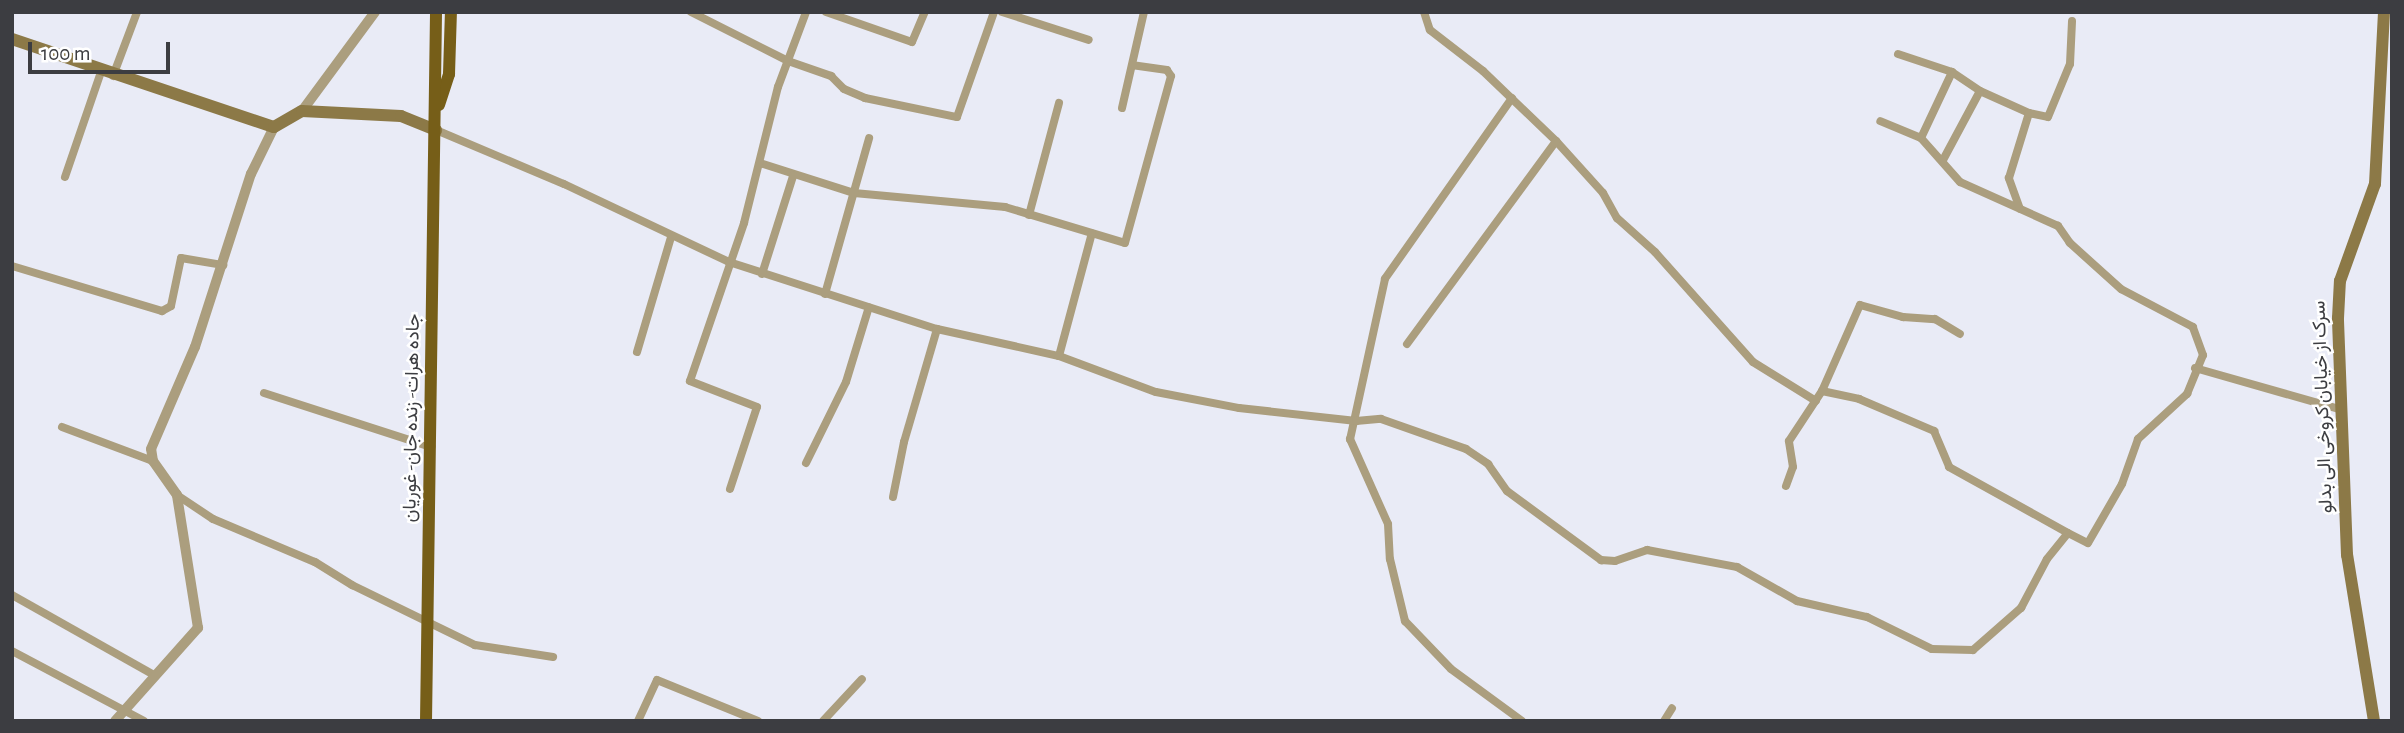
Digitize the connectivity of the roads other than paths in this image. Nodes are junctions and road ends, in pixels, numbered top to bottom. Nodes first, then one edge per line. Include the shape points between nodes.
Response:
1 (137, 12) edge
2 (375, 12) edge
3 (436, 12) edge
4 (451, 12) edge
5 (691, 12) edge
6 (806, 12) edge
7 (925, 12) edge
8 (994, 12) edge
9 (1002, 12) edge
10 (1143, 12) edge
11 (1424, 12) edge
12 (2384, 12) edge
13 (832, 13) edge
14 (2071, 21) dead end
15 (12, 39) edge
16 (1089, 40) dead end
17 (1898, 54) dead end
18 (788, 61) junction
19 (1133, 65) junction
20 (1952, 72) junction
21 (107, 74) junction
22 (1980, 91) junction
23 (1512, 98) junction
24 (1059, 103) dead end
25 (1122, 108) dead end
26 (302, 111) junction
27 (2029, 113) junction
28 (436, 116) junction
29 (1880, 121) dead end
30 (274, 127) junction
31 (436, 130) junction
32 (869, 138) dead end
33 (1921, 138) junction
34 (1556, 141) junction
35 (1943, 160) junction
36 (760, 163) junction
37 (793, 176) junction
38 (65, 177) dead end
39 (853, 193) junction
40 (2020, 209) junction
41 (1029, 215) junction
42 (1092, 233) junction
43 (671, 237) junction
44 (729, 262) junction
45 (223, 265) junction
46 (12, 266) edge
47 (762, 274) junction
48 (825, 294) junction
49 (869, 307) junction
50 (937, 330) junction
51 (1960, 334) dead end
52 (1407, 344) dead end
53 (637, 352) dead end
54 (1059, 356) junction
55 (2194, 368) junction
56 (1822, 391) junction
57 (264, 393) dead end
58 (1816, 401) junction
59 (2342, 410) junction
60 (1356, 421) junction
61 (62, 427) dead end
62 (430, 447) junction
63 (153, 461) junction
64 (806, 463) dead end
65 (1786, 486) dead end
66 (730, 489) dead end
67 (177, 495) junction
68 (893, 498) dead end
69 (2068, 533) junction
70 (12, 594) edge
71 (428, 619) junction
72 (12, 650) edge
73 (553, 657) dead end
74 (154, 676) junction
75 (862, 679) dead end
76 (1672, 708) dead end
77 (125, 709) junction
78 (116, 721) edge
79 (144, 721) edge
80 (426, 721) edge
81 (638, 721) edge
82 (758, 721) edge
83 (823, 721) edge
84 (1522, 721) edge
85 (1664, 721) edge
86 (2374, 721) edge

1 - 21 street
2 - 26 street
3 - 28 main road, جاده هرات- زنده جان- غوریان
4 - 28 main road via 449,74
5 - 18 street
6 - 18 street
7 - 13 street via 912,43
8 - 18 street via 957,117 881,103 844,89 831,76
9 - 16 street
10 - 19 street
11 - 23 street via 1430,30
12 - 59 main road, سرک از خیابان کروخی الی بدلو via 2375,184 2340,281
14 - 27 street via 2070,64 2048,117
15 - 21 main road
17 - 20 street
18 - 36 street
19 - 25 street
19 - 42 street via 1167,70 1171,76 1127,241
20 - 22 street
20 - 33 street
21 - 30 main road
21 - 38 street
22 - 27 street
22 - 35 street
23 - 34 street
23 - 60 street via 1385,279
24 - 41 street
26 - 30 main road
26 - 31 main road via 401,116
27 - 40 street via 2009,178
28 - 31 main road, جاده هرات- زنده جان- غوریان
29 - 33 street
30 - 45 street via 251,174
31 - 43 street via 564,184
31 - 62 main road, جاده هرات- زنده جان- غوریان
32 - 39 street
33 - 35 street
34 - 52 street
34 - 58 street via 1603,193 1617,218 1655,252 1753,362
35 - 40 street via 1960,182
36 - 37 street
36 - 44 street
37 - 39 street
37 - 47 street
39 - 41 street via 1005,207
39 - 48 street
40 - 55 street via 2058,226 2070,243 2121,289 2193,327 2203,355
41 - 42 street
42 - 54 street
43 - 44 street
43 - 53 street
44 - 47 street
44 - 66 street via 690,381 757,407
45 - 46 street via 181,258 171,306 162,311
45 - 63 street via 195,347 151,449
47 - 48 street
48 - 49 street
49 - 50 street
49 - 64 street via 846,382
50 - 54 street
50 - 68 street via 904,442
51 - 56 street via 1935,319 1903,317 1860,305
54 - 60 street via 1156,392 1239,408
55 - 59 street
55 - 69 street via 2187,394 2138,439 2123,484 2088,543
56 - 58 street
56 - 69 street via 1859,399 1934,431 1949,467
57 - 62 street
58 - 65 street via 1789,441 1793,467
59 - 86 main road, سرک از خیابان کروخی الی بدلو via 2347,555
60 - 69 street via 1381,419 1466,449 1488,464 1507,491 1601,560 1615,561 1647,550 1737,567 1797,601 1867,617 1944,652 1973,650 2021,608 2047,559
60 - 84 street via 1350,439 1388,524 1390,559 1405,621 1451,669
61 - 63 street
62 - 71 main road, جاده هرات- زنده جان- غوریان
63 - 67 street
67 - 71 street via 213,519 315,562 352,585
67 - 74 street via 198,628
70 - 74 street
71 - 73 street via 492,651
71 - 80 main road, جاده هرات- زنده جان- غوریان
72 - 77 street
74 - 77 street
75 - 83 street
76 - 85 street
77 - 78 street
77 - 79 street
81 - 82 street via 657,680

